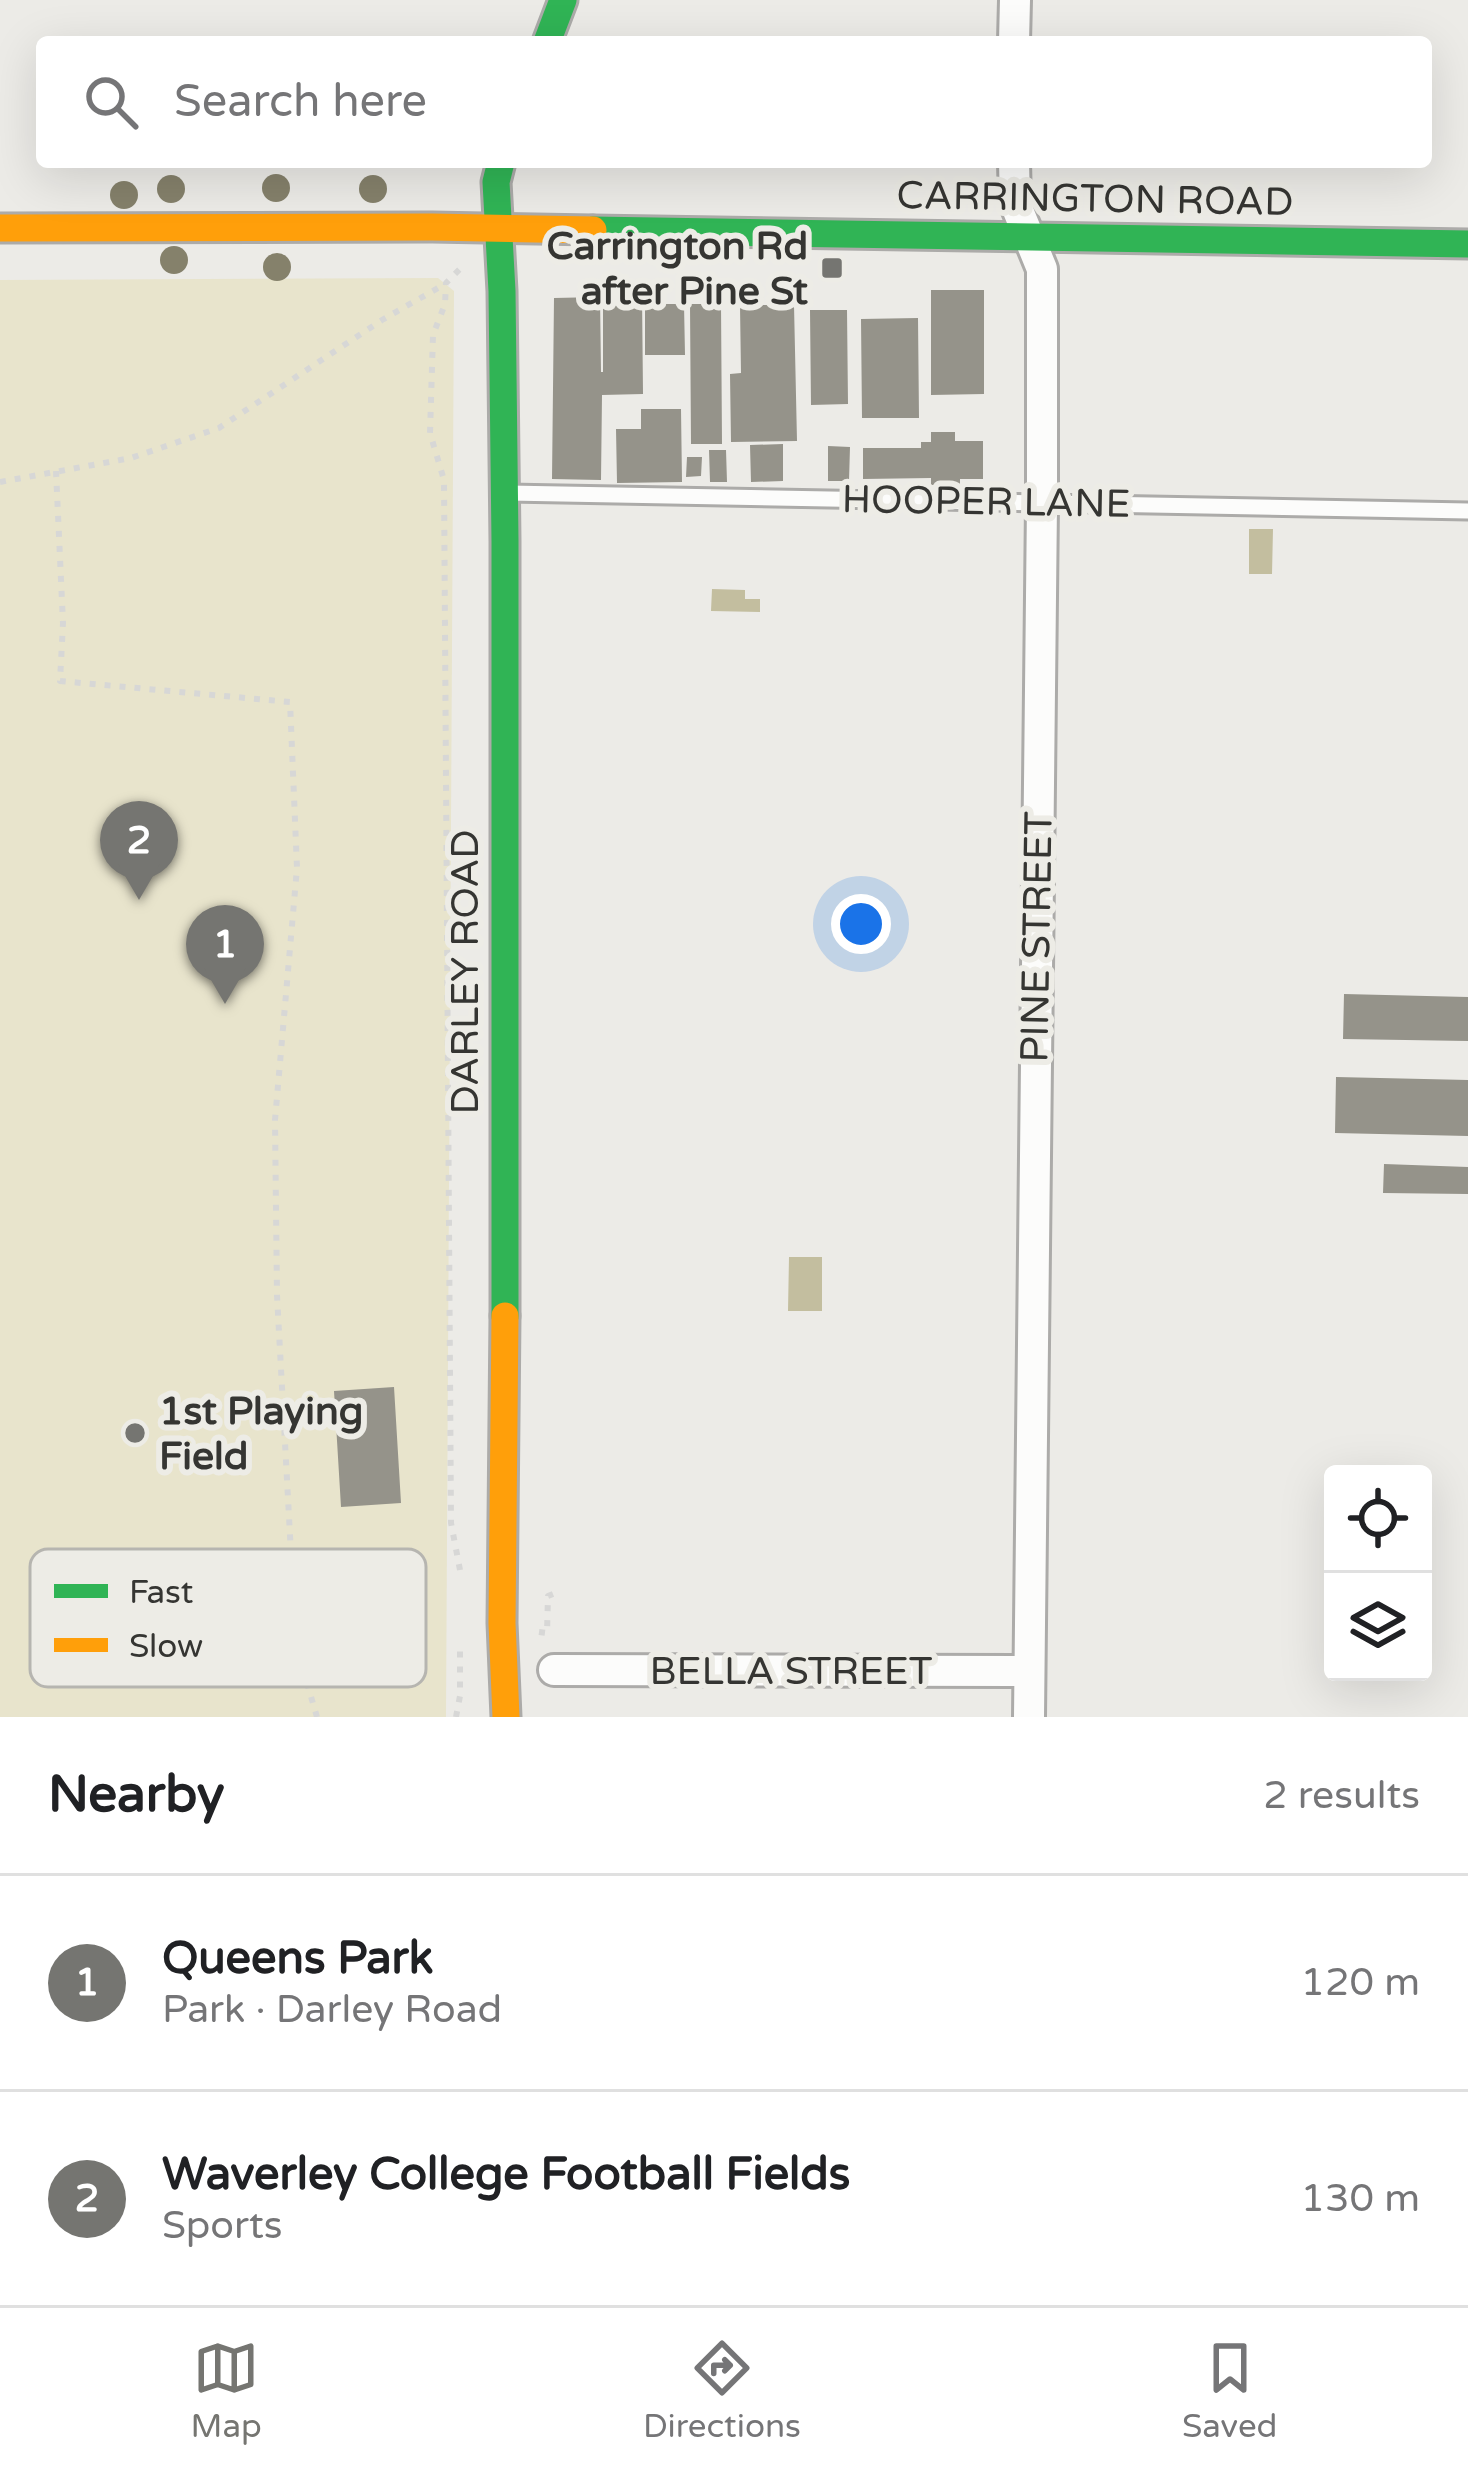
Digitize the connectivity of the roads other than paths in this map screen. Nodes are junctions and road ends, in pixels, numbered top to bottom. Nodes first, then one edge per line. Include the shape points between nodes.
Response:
1 (563, 0) edge
2 (1015, 0) edge
3 (549, 36) edge
4 (1014, 36) edge
5 (500, 168) edge
6 (1014, 168) edge
7 (498, 227) junction
8 (0, 228) edge
9 (1029, 237) junction
10 (1468, 244) edge
11 (504, 493) junction
12 (1042, 503) junction
13 (1468, 511) edge
14 (554, 1670) dead end
15 (1029, 1671) junction
16 (506, 1717) edge
17 (1029, 1717) edge

1 - 3 main road
2 - 4 street
5 - 7 main road, DARLEY ROAD
6 - 9 street, PINE STREET via 1015,202
7 - 8 main road, CARRINGTON ROAD
7 - 9 main road, CARRINGTON ROAD
7 - 11 main road, DARLEY ROAD
9 - 10 main road, CARRINGTON ROAD
9 - 12 street, PINE STREET via 1042,269
11 - 12 lane, HOOPER LANE
11 - 16 main road, DARLEY ROAD
12 - 13 lane, HOOPER LANE
12 - 15 street, PINE STREET
14 - 15 street, BELLA STREET
15 - 17 street, PINE STREET

